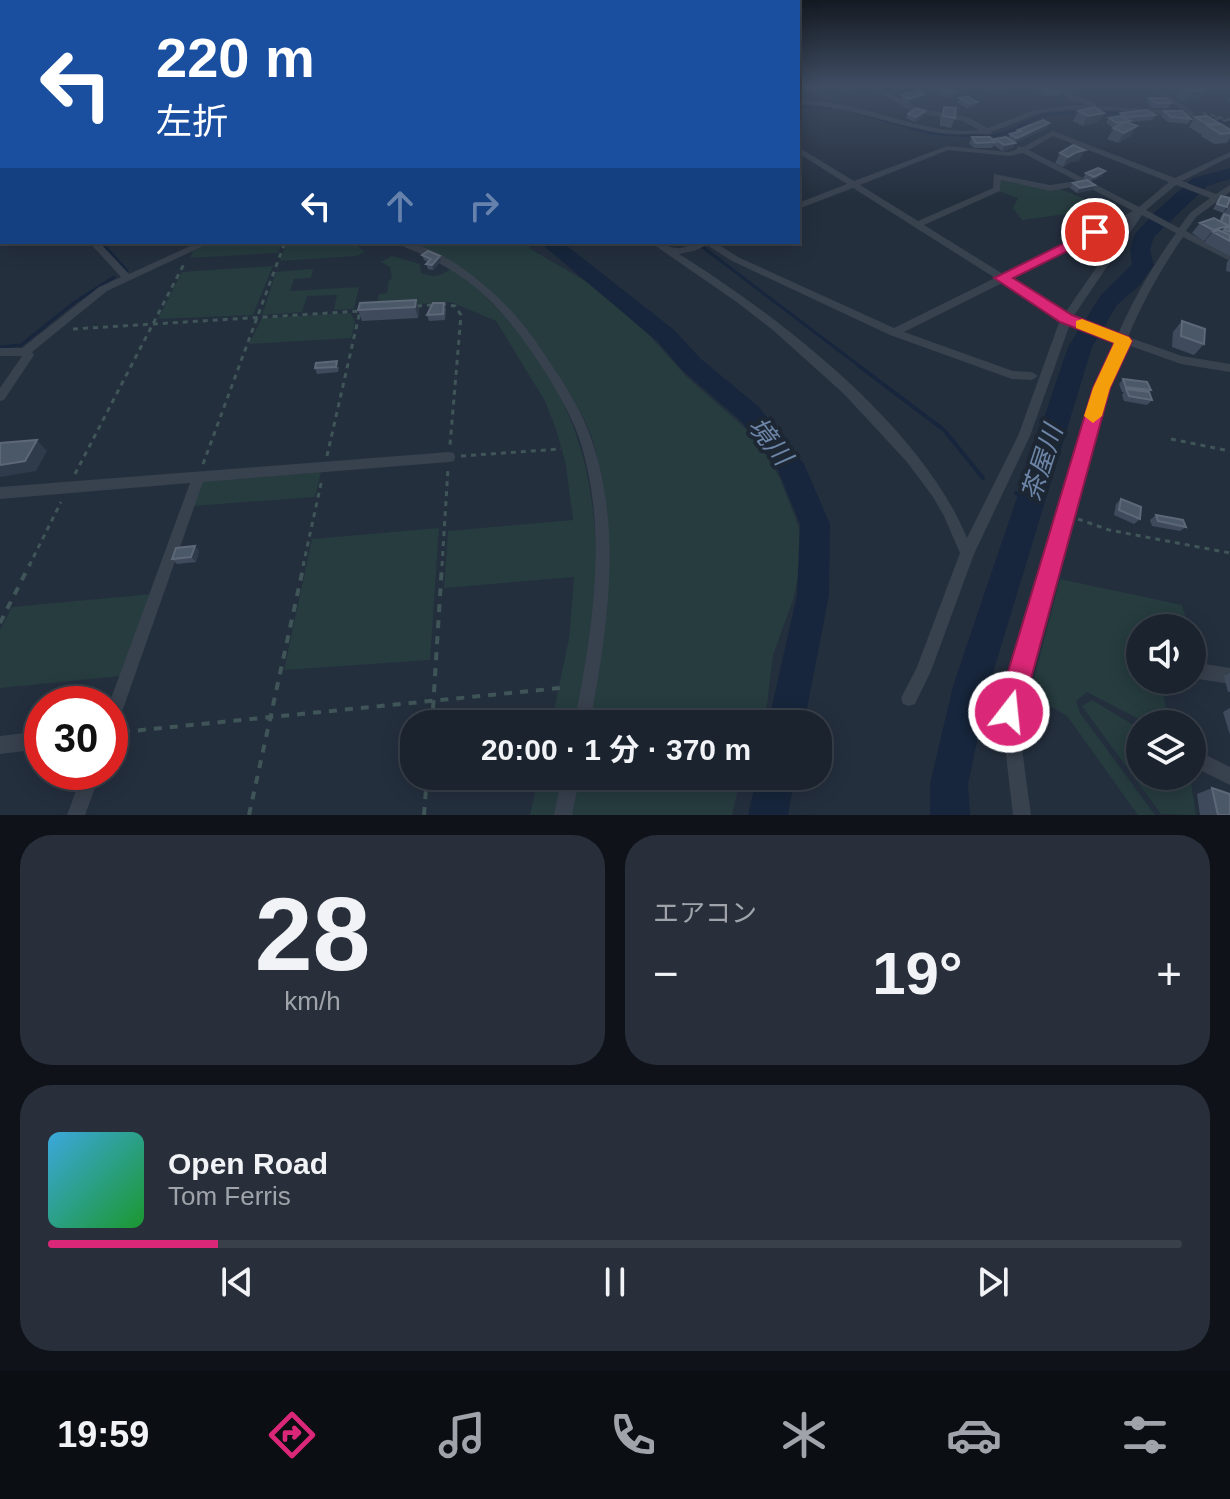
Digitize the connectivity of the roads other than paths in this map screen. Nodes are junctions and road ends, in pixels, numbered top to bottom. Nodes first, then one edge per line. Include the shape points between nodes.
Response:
1 (917, 124) edge
2 (975, 124) edge
3 (1010, 124) edge
4 (990, 132) junction
5 (1001, 138) edge
6 (1012, 144) edge
7 (800, 150) edge
8 (1023, 150) junction
9 (1230, 154) edge
10 (1087, 182) junction
11 (1174, 182) junction
12 (854, 185) junction
13 (1230, 188) edge
14 (1216, 198) junction
15 (1230, 203) edge
16 (800, 205) edge
17 (1142, 211) junction
18 (919, 224) junction
19 (1179, 230) junction
20 (96, 244) edge
21 (203, 244) edge
22 (405, 244) edge
23 (658, 244) edge
24 (681, 244) edge
25 (703, 244) edge
26 (710, 244) edge
27 (667, 251) junction
28 (688, 251) junction
29 (1230, 258) edge
30 (126, 277) junction
31 (1002, 278) junction
32 (1066, 319) junction
33 (894, 332) junction
34 (1120, 339) junction
35 (0, 352) edge
36 (25, 352) junction
37 (1230, 368) edge
38 (1032, 376) dead end
39 (0, 397) edge
40 (449, 457) road end
41 (198, 478) junction
42 (0, 493) edge
43 (967, 553) junction
44 (1206, 672) edge
45 (1230, 676) edge
46 (123, 686) edge
47 (909, 698) dead end
48 (585, 710) edge
49 (24, 742) edge
50 (0, 745) edge
51 (1206, 764) edge
52 (1230, 776) edge
53 (85, 790) edge
54 (568, 790) edge
55 (76, 815) edge
56 (563, 815) edge
57 (1022, 815) edge

1 - 4 street
2 - 4 street
3 - 4 street
4 - 5 street
6 - 8 street
7 - 12 street
8 - 10 street
8 - 11 street via 1053,133
8 - 12 street via 1009,154 947,148
9 - 11 street
10 - 17 street
10 - 18 street via 1050,188 997,176 997,189
11 - 14 street
11 - 17 street
12 - 16 street
12 - 18 street
13 - 14 street
14 - 15 street
14 - 19 street
17 - 19 street
17 - 31 street
17 - 32 street
18 - 31 street
19 - 29 street
19 - 34 street
20 - 30 street
21 - 30 street
22 - 48 street via 463,272 510,315 560,387 587,444 598,498 601,591
23 - 27 street
24 - 28 street
25 - 28 street
26 - 33 street
27 - 28 street
27 - 43 street via 769,320 894,438 940,495
30 - 36 street via 92,296
31 - 32 street
31 - 33 street
32 - 34 street
32 - 43 street via 1024,436
33 - 38 street via 1012,375
34 - 37 street via 1181,360
34 - 57 street via 1101,388 1009,712
35 - 36 street
36 - 39 street via 28,355
40 - 41 street
41 - 42 street
41 - 46 street
43 - 47 street
44 - 45 street
49 - 50 street
51 - 52 street
53 - 55 street
54 - 56 street

